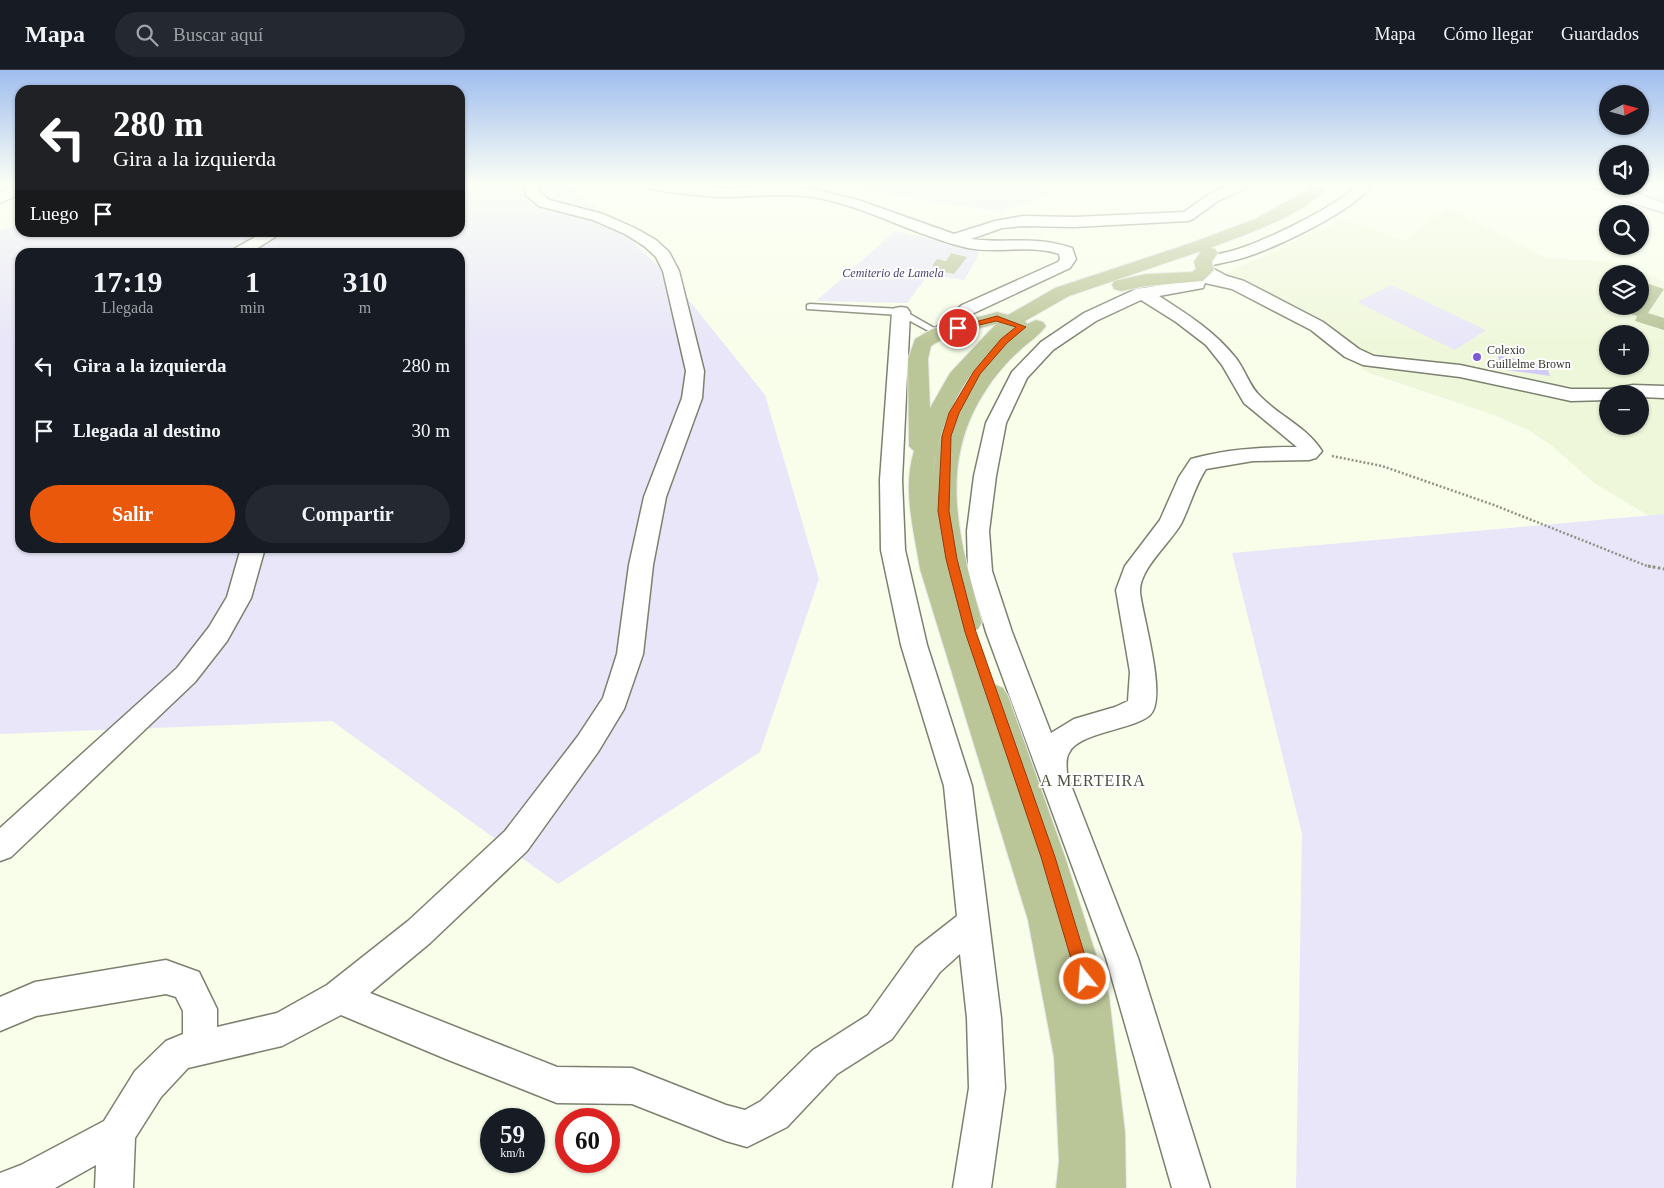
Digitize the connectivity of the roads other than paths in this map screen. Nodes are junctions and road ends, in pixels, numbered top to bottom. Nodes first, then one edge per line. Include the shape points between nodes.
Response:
1 (267, 237) edge
2 (639, 237) edge
3 (1223, 237) edge
4 (1256, 237) edge
5 (1280, 237) edge
6 (956, 238) edge
7 (247, 248) edge
8 (1202, 269) junction
9 (1102, 286) junction
10 (1142, 293) junction
11 (997, 297) junction
12 (810, 307) dead end
13 (900, 312) junction
14 (1010, 322) junction
15 (939, 333) junction
16 (908, 359) junction
17 (967, 375) junction
18 (1649, 392) edge
19 (1664, 392) edge
20 (1599, 394) edge
21 (933, 464) junction
22 (252, 553) edge
23 (1053, 776) junction
24 (0, 847) edge
25 (974, 922) junction
26 (339, 997) junction
27 (0, 1014) edge
28 (200, 1048) junction
29 (117, 1134) junction
30 (11, 1188) edge
31 (114, 1188) edge
32 (972, 1188) edge
33 (1077, 1188) edge
34 (1105, 1188) edge
35 (1191, 1188) edge

1 - 7 street
2 - 26 street via 663,255 671,272 695,372 692,398 656,497 641,565 630,654 615,701 588,744 516,841 419,932
3 - 9 main road
4 - 8 main road
5 - 8 street
6 - 11 street via 992,245 1052,245 1066,251 1068,259 1064,265
8 - 9 main road
8 - 10 street via 1197,284
8 - 20 street via 1316,326 1352,353 1370,361 1460,371 1571,395
9 - 14 main road
9 - 21 main road via 1035,326 1009,349 976,388
10 - 23 street via 1090,316 1047,346 1019,376 996,423 985,476 978,531 980,571 999,632
10 - 23 street via 1212,341 1230,363 1250,399 1312,451 1215,458 1198,464 1170,523 1137,566 1128,590 1143,672 1141,707 1084,728 1058,743 1052,758
11 - 14 main road via 989,307
11 - 15 street via 968,309
12 - 13 lane
13 - 15 lane
13 - 16 street
14 - 15 main road
14 - 17 main road via 1004,341
15 - 16 main road via 922,343
16 - 17 main road via 933,370
16 - 21 main road via 918,417
16 - 25 street via 891,480 893,550 914,646 958,786
17 - 21 main road via 935,419
18 - 19 street
21 - 33 main road via 922,509 933,569 1046,920 1073,1057 1080,1161
21 - 34 main road via 971,632 1048,857 1090,996 1105,1132
22 - 24 street via 239,598 218,634 186,675
23 - 35 street via 1122,958
25 - 26 street via 928,960 880,1026 825,1062 774,1114 747,1129 632,1086 557,1085
25 - 32 street via 987,1088
26 - 28 street via 282,1029
27 - 28 street via 36,999 166,977 186,984 200,1009
28 - 29 street via 178,1053 148,1084
29 - 30 street
29 - 31 street

